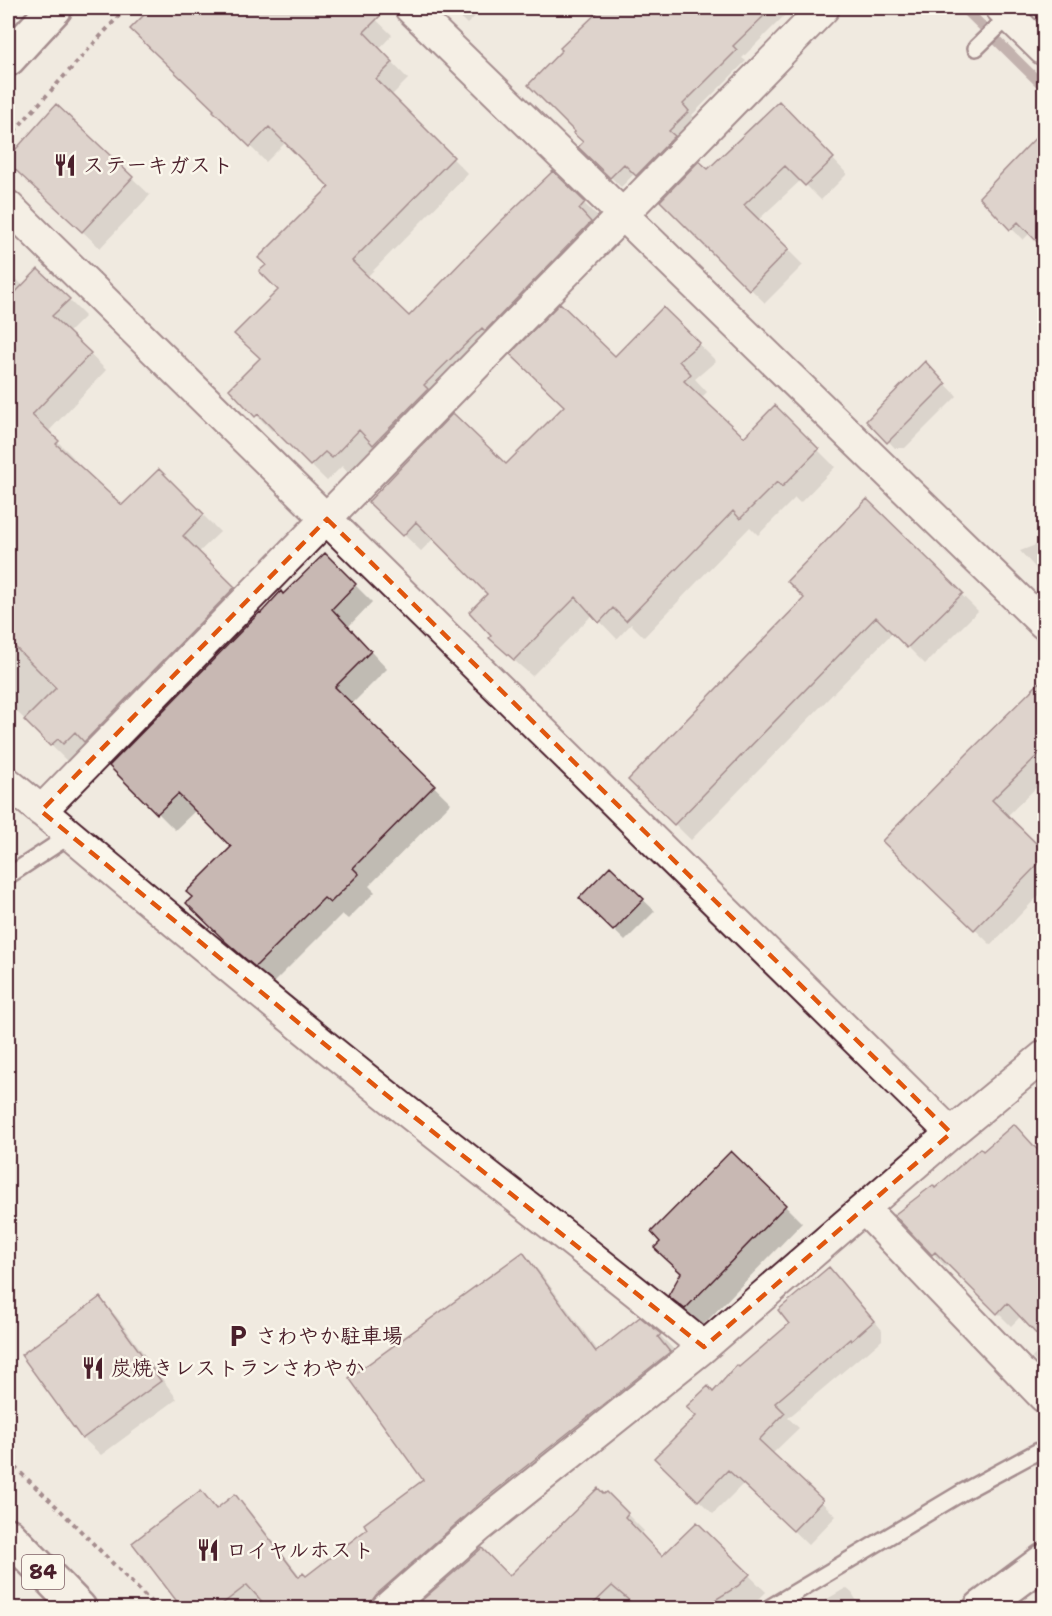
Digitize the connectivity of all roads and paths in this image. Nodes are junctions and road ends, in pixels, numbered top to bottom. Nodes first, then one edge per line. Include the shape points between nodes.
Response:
1 (55, 8) edge
2 (126, 8) edge
3 (410, 8) edge
4 (821, 8) edge
5 (1006, 14) edge
6 (976, 48) dead end
7 (1044, 50) edge
8 (8, 58) edge
9 (8, 138) edge
10 (8, 206) edge
11 (623, 213) junction
12 (327, 519) junction
13 (1044, 624) edge
14 (8, 783) edge
15 (41, 811) junction
16 (69, 836) junction
17 (8, 876) edge
18 (1044, 1056) edge
19 (951, 1133) junction
20 (864, 1209) junction
21 (704, 1347) junction
22 (1044, 1397) edge
23 (1044, 1448) edge
24 (8, 1461) edge
25 (8, 1535) edge
26 (1044, 1561) edge
27 (1044, 1589) edge
28 (79, 1608) edge
29 (157, 1608) edge
30 (387, 1608) edge
31 (769, 1608) edge
32 (981, 1608) edge
33 (1006, 1608) edge

1 - 8 main road
2 - 9 path
3 - 11 street
4 - 11 street
5 - 6 lane
5 - 7 street
10 - 12 street
11 - 12 street
11 - 13 street
12 - 15 street
12 - 19 street
14 - 15 street
15 - 16 street
16 - 17 lane
16 - 21 street
18 - 19 street
19 - 20 street
20 - 21 street
20 - 22 street
21 - 30 street via 479,1527
23 - 31 lane
24 - 29 path
25 - 28 main road, 84
26 - 32 main road
27 - 33 main road

